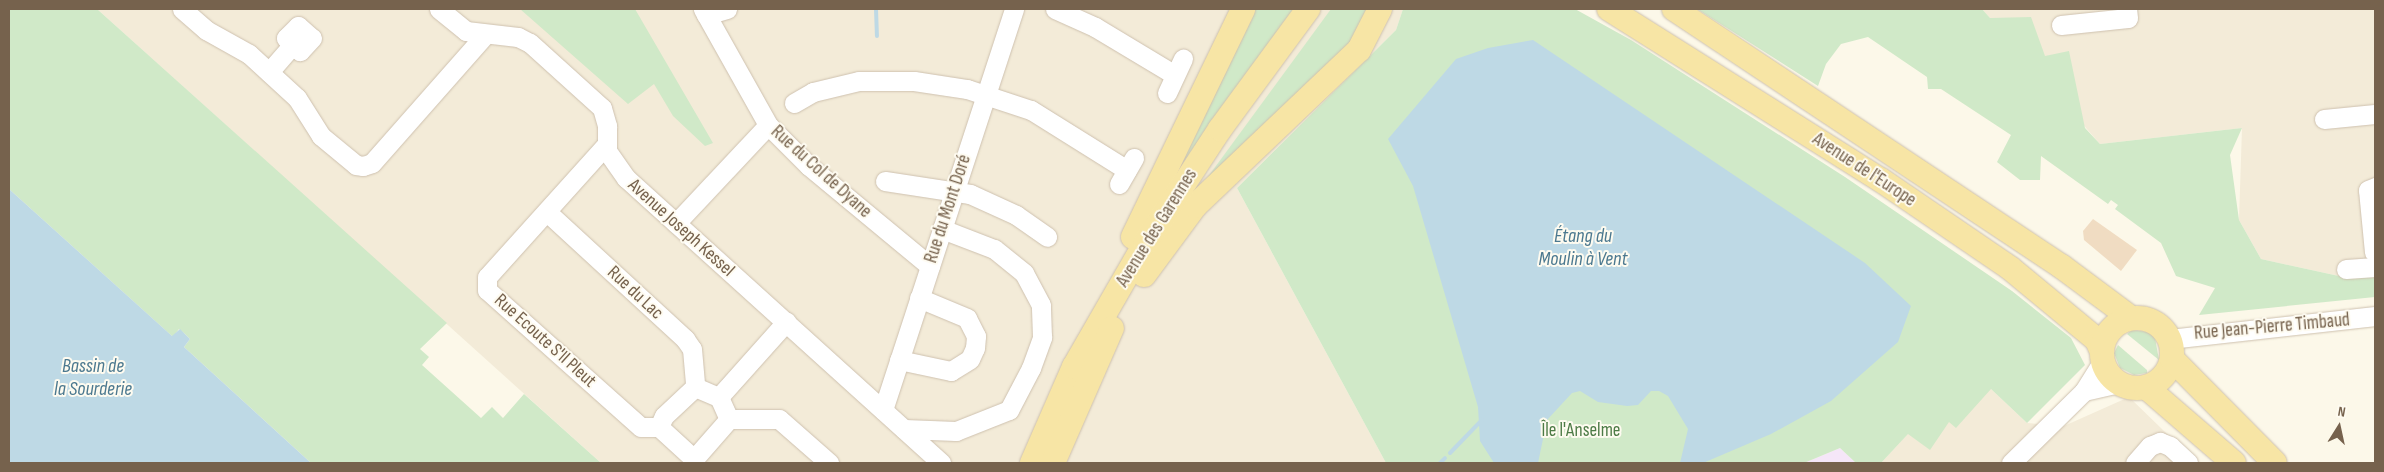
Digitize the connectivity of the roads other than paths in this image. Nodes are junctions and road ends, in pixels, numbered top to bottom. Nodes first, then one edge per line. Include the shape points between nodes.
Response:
1 (182, 9) edge
2 (439, 9) edge
3 (727, 9) edge
4 (1014, 9) edge
5 (1055, 9) edge
6 (1243, 9) edge
7 (1308, 9) edge
8 (1317, 9) edge
9 (1380, 9) edge
10 (1609, 9) edge
11 (1674, 9) edge
12 (2127, 9) edge
13 (705, 12) edge
14 (2061, 25) dead end
15 (485, 35) junction
16 (293, 44) dead end
17 (268, 72) junction
18 (1167, 93) dead end
19 (986, 94) junction
20 (794, 103) dead end
21 (2375, 114) edge
22 (2324, 119) dead end
23 (768, 124) junction
24 (605, 146) junction
25 (1127, 171) dead end
26 (885, 181) dead end
27 (2375, 187) edge
28 (955, 190) junction
29 (548, 212) junction
30 (676, 223) junction
31 (942, 229) junction
32 (1047, 237) dead end
33 (2375, 260) edge
34 (930, 266) junction
35 (2346, 269) dead end
36 (919, 298) junction
37 (1120, 310) junction
38 (2375, 316) edge
39 (2131, 318) junction
40 (786, 322) junction
41 (2171, 349) junction
42 (2102, 356) junction
43 (899, 360) junction
44 (1074, 367) junction
45 (2120, 384) junction
46 (695, 387) junction
47 (2146, 387) junction
48 (2084, 391) junction
49 (719, 397) junction
50 (883, 410) junction
51 (729, 419) junction
52 (659, 427) junction
53 (904, 429) junction
54 (694, 461) edge
55 (829, 463) edge
56 (941, 463) edge
57 (1032, 463) edge
58 (1053, 463) edge
59 (2011, 463) edge
60 (2135, 463) edge
61 (2188, 463) edge
62 (2234, 463) edge
63 (2275, 463) edge

1 - 17 street via 206,30 249,54
2 - 15 street via 466,31
3 - 13 street
4 - 19 street, Rue du Mont Doré
5 - 18 street via 1179,67
6 - 44 main road
7 - 44 main road, Avenue des Garennes via 1172,200
8 - 37 main road, Avenue des Garennes via 1177,203 1133,278
9 - 37 main road via 1358,50 1195,206
10 - 42 main road, Avenue de l'Europe via 1881,180 2014,270 2097,340
11 - 39 main road, Avenue de l'Europe via 2030,245
12 - 14 street via 2128,18
13 - 23 street, Rue du Col de Dyane
15 - 17 street via 372,163 363,166 356,165 321,136 297,98
15 - 24 street via 518,37 530,43 602,108 608,126
16 - 17 street
19 - 20 street via 943,84 883,79 836,85
19 - 25 street via 1056,122
19 - 28 street, Rue du Mont Doré
21 - 22 street
23 - 30 street
23 - 34 street, Rue du Col de Dyane via 809,166
24 - 29 street, Rue Ecoute S'Il Pleut
24 - 30 street, Avenue Joseph Kessel via 614,166
26 - 28 street
27 - 33 street via 2368,190
28 - 31 street, Rue du Mont Doré
28 - 32 street via 992,203
29 - 46 street, Rue du Lac via 685,339 692,349
29 - 52 street, Rue Ecoute S'Il Pleut via 487,277 487,290 641,427
30 - 40 street, Avenue Joseph Kessel
31 - 34 street, Rue du Mont Doré
31 - 53 street via 994,249 1024,273 1041,305 1042,337 1031,368 1009,410 956,431
33 - 35 street
34 - 36 street, Rue du Mont Doré
36 - 43 street, Rue du Mont Doré
36 - 43 street via 967,318 976,336 974,351 962,367 951,371
37 - 58 main road, Avenue des Garennes
38 - 41 street, Rue Jean-Pierre Timbaud
39 - 41 main road via 2154,322
39 - 42 main road via 2110,330
40 - 49 street
40 - 50 street, Avenue Joseph Kessel
41 - 47 main road via 2163,376
41 - 63 main road
42 - 45 main road
42 - 48 street
43 - 50 street, Rue du Mont Doré
44 - 57 main road, Avenue des Garennes
45 - 47 main road
45 - 48 street
46 - 49 street
46 - 52 street via 664,416
47 - 62 main road
48 - 59 street
49 - 51 street
50 - 53 street, Avenue Joseph Kessel
51 - 54 street
51 - 55 street via 779,419
52 - 54 street
53 - 56 street, Avenue Joseph Kessel
60 - 61 street via 2150,446 2160,442 2170,446

